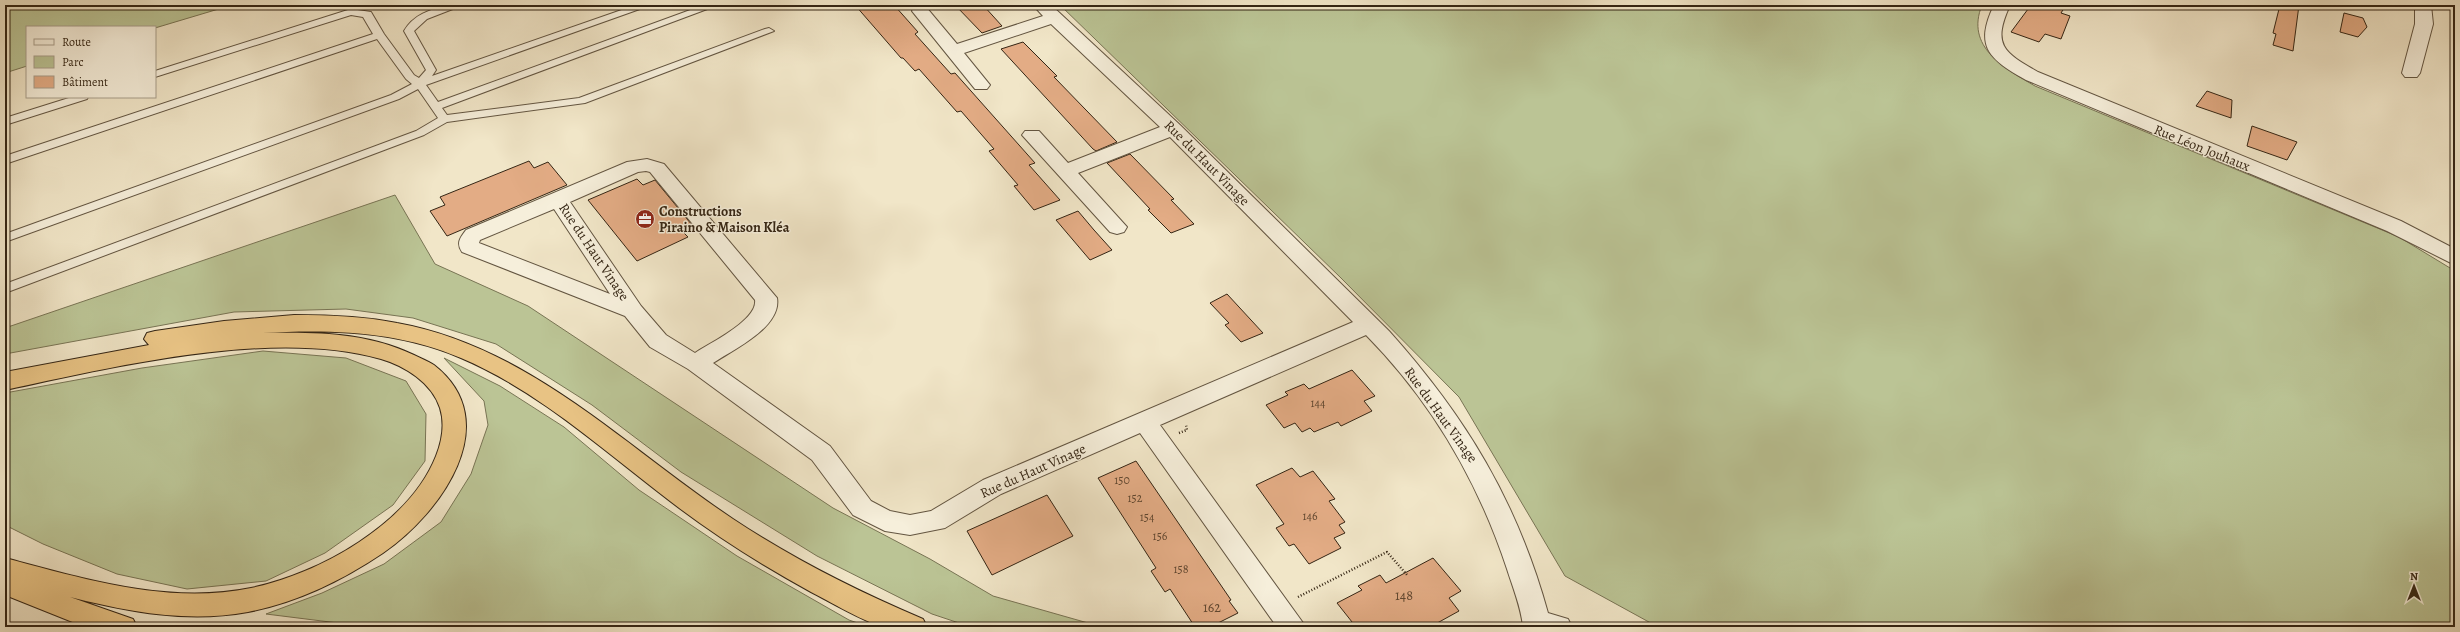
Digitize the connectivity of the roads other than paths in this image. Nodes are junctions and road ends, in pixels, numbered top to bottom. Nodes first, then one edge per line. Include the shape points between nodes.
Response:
1 (458, 5) edge
2 (646, 5) edge
3 (713, 5) edge
4 (2002, 5) edge
5 (2423, 5) edge
6 (920, 11) dead end
7 (1047, 11) edge
8 (769, 31) dead end
9 (379, 34) junction
10 (953, 51) junction
11 (2411, 73) dead end
12 (156, 74) edge
13 (420, 84) junction
14 (981, 85) dead end
15 (80, 98) edge
16 (435, 107) junction
17 (444, 119) junction
18 (5, 122) edge
19 (1173, 129) junction
20 (1032, 136) dead end
21 (5, 160) edge
22 (1065, 171) junction
23 (558, 200) junction
24 (1117, 227) dead end
25 (5, 238) edge
26 (2455, 258) edge
27 (5, 290) edge
28 (633, 311) junction
29 (1368, 326) junction
30 (696, 363) junction
31 (5, 368) edge
32 (5, 381) edge
33 (1145, 422) junction
34 (5, 569) edge
35 (5, 583) edge
36 (1285, 618) edge
37 (1544, 626) edge
38 (123, 627) edge
39 (913, 627) edge

1 - 13 lane via 423,17 412,24 409,31 431,70
2 - 13 lane
3 - 16 lane
4 - 26 street, Rue Léon Jouhaux via 1993,27 1993,41 2002,55 2032,76 2394,226
5 - 11 street via 2424,24
6 - 10 street
7 - 10 street
7 - 19 street, Rue du Haut Vinage
8 - 17 lane via 582,101
9 - 12 lane via 367,14 351,12
9 - 13 lane via 410,77
9 - 21 lane
10 - 14 street
13 - 16 lane
13 - 25 lane via 395,97
15 - 18 lane
16 - 17 lane
17 - 27 lane via 420,133
19 - 22 street
19 - 29 street, Rue du Haut Vinage
20 - 22 street
22 - 24 street
23 - 28 street, Rue du Haut Vinage
23 - 28 street via 473,235 469,240 469,247
23 - 30 street, Rue du Haut Vinage via 634,166 647,165 657,168 768,303 762,318 754,325
28 - 30 street, Rue du Haut Vinage via 658,341
29 - 33 street, Rue du Haut Vinage
29 - 37 street, Rue du Haut Vinage via 1408,369 1449,421 1474,459 1509,536
30 - 33 street, Rue du Haut Vinage via 821,453 862,508 898,525 936,521 992,487
31 - 39 highway via 155,339 266,325 315,323 361,326 432,339 493,363 529,384 699,510 784,564 846,597
32 - 34 highway via 174,351 260,342 319,342 386,352 422,368 443,386 454,405 455,417 453,444 446,462 432,487 407,517 355,557 319,576 274,594 226,604 169,606 94,592
33 - 36 street
35 - 38 highway via 81,614

